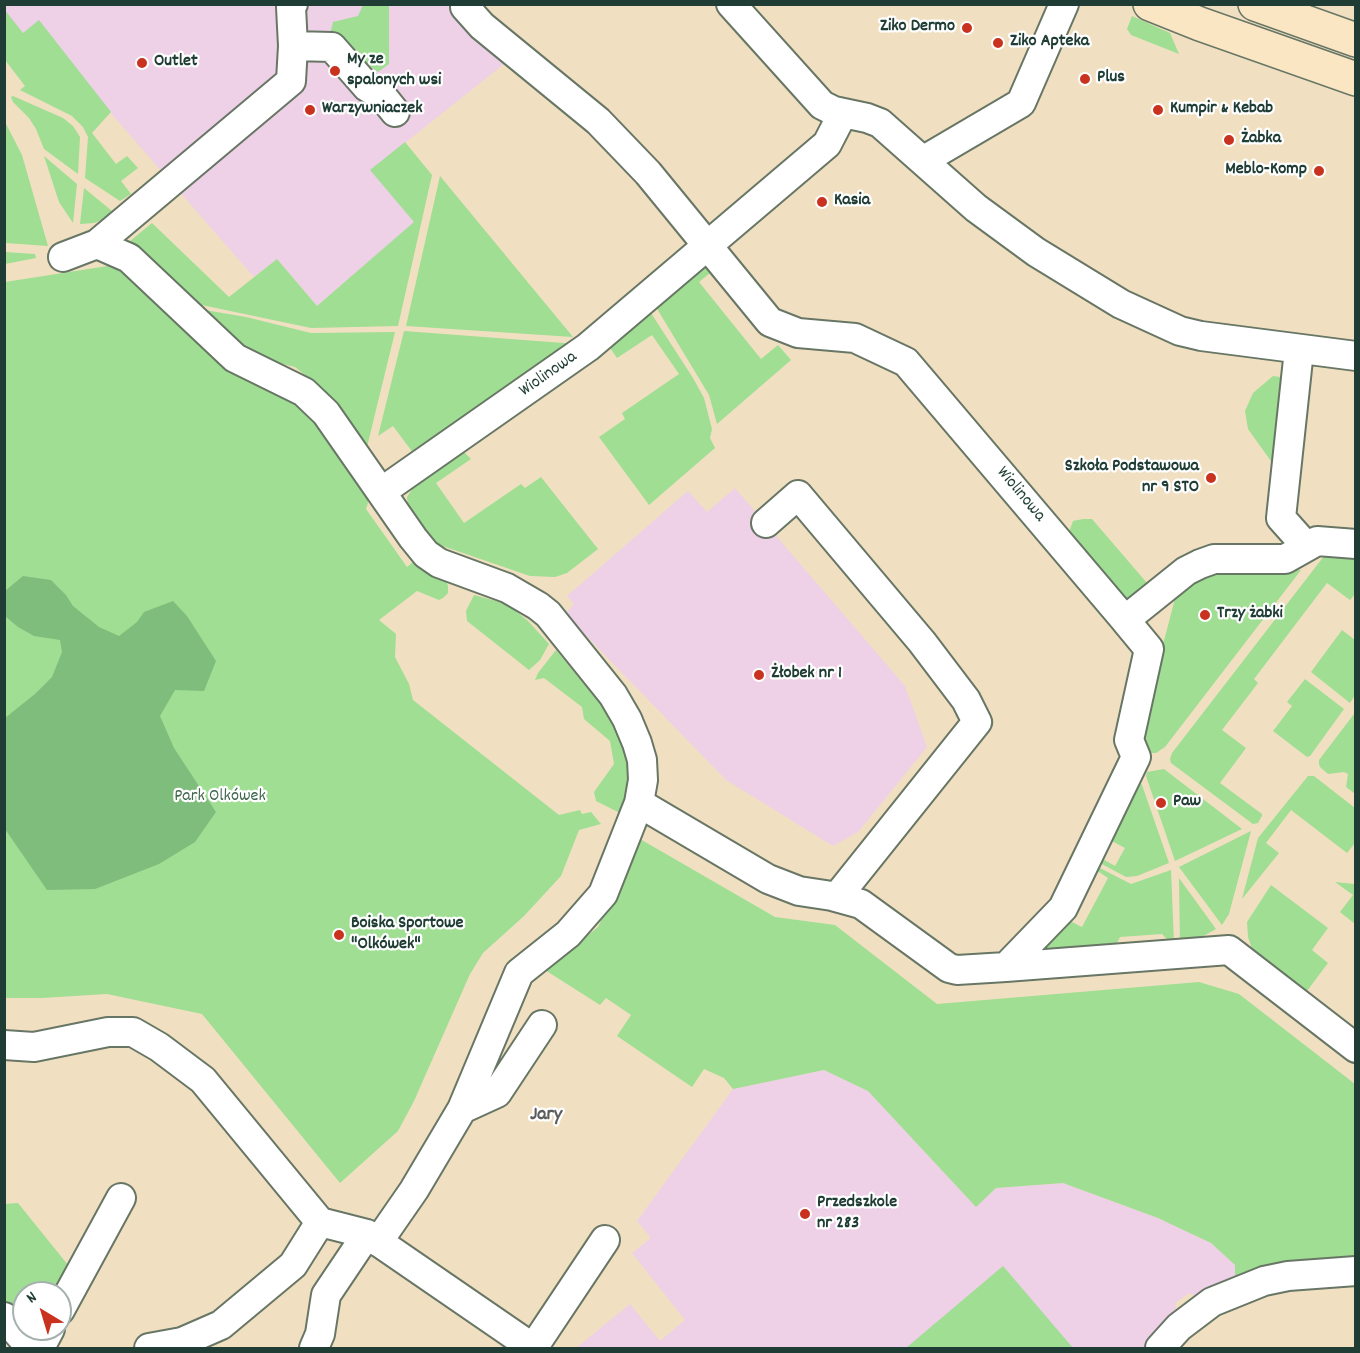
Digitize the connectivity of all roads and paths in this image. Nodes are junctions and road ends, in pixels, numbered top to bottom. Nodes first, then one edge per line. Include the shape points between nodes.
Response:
1 (293, 4) edge
2 (730, 4) edge
3 (1064, 4) edge
4 (1150, 4) edge
5 (1255, 4) edge
6 (465, 7) dead end
7 (1356, 40) edge
8 (293, 46) junction
9 (1356, 79) edge
10 (395, 112) dead end
11 (843, 113) junction
12 (924, 160) junction
13 (97, 244) junction
14 (707, 245) junction
15 (63, 257) dead end
16 (1299, 350) junction
17 (1356, 356) edge
18 (381, 492) junction
19 (766, 523) dead end
20 (1356, 544) edge
21 (1306, 546) junction
22 (1125, 620) junction
23 (639, 803) junction
24 (837, 897) junction
25 (1006, 967) junction
26 (542, 1025) dead end
27 (4, 1045) edge
28 (1356, 1048) edge
29 (462, 1109) junction
30 (122, 1198) dead end
31 (320, 1222) junction
32 (373, 1238) junction
33 (605, 1240) dead end
34 (1356, 1271) edge
35 (72, 1288) edge
36 (4, 1317) edge
37 (31, 1348) edge
38 (149, 1348) edge
39 (314, 1348) edge
40 (533, 1348) edge
41 (1160, 1348) edge

1 - 8 street
2 - 11 street via 822,105
3 - 12 street via 1021,103
4 - 9 main road
5 - 7 main road
6 - 14 street, Wiolinowa via 482,26 598,121 648,173
8 - 10 street via 332,47 366,87 383,97
8 - 13 street via 291,81
11 - 12 street via 880,123
11 - 14 street, Wiolinowa via 827,144
12 - 16 street via 976,208 1036,252 1149,318 1201,336
13 - 15 street
13 - 18 street via 129,258 235,358 304,392 326,413
14 - 18 street, Wiolinowa via 588,347
14 - 22 street, Wiolinowa via 770,322 798,333 855,338 906,362
16 - 17 street
16 - 21 street via 1281,518
18 - 23 street via 426,554 439,563 507,588 548,615 627,718 642,760
19 - 24 street via 798,495 922,642 966,700 977,722
20 - 21 street via 1322,540
21 - 22 street via 1286,559 1214,560 1200,564
22 - 25 street, Wiolinowa via 1149,649 1130,740 1136,757 1063,908
23 - 24 street via 768,879 799,891
23 - 29 street via 603,894 568,934 519,973
24 - 25 street via 861,904 949,968
25 - 28 street via 1229,950
26 - 29 street via 497,1093
27 - 31 street via 34,1047 108,1032 133,1032 203,1080
29 - 32 street via 414,1190
30 - 35 street
31 - 32 street
31 - 38 street via 293,1264 221,1325 182,1342
32 - 39 street via 326,1295
32 - 40 street
33 - 40 street
34 - 41 street via 1264,1281 1212,1302 1179,1327
36 - 37 street

